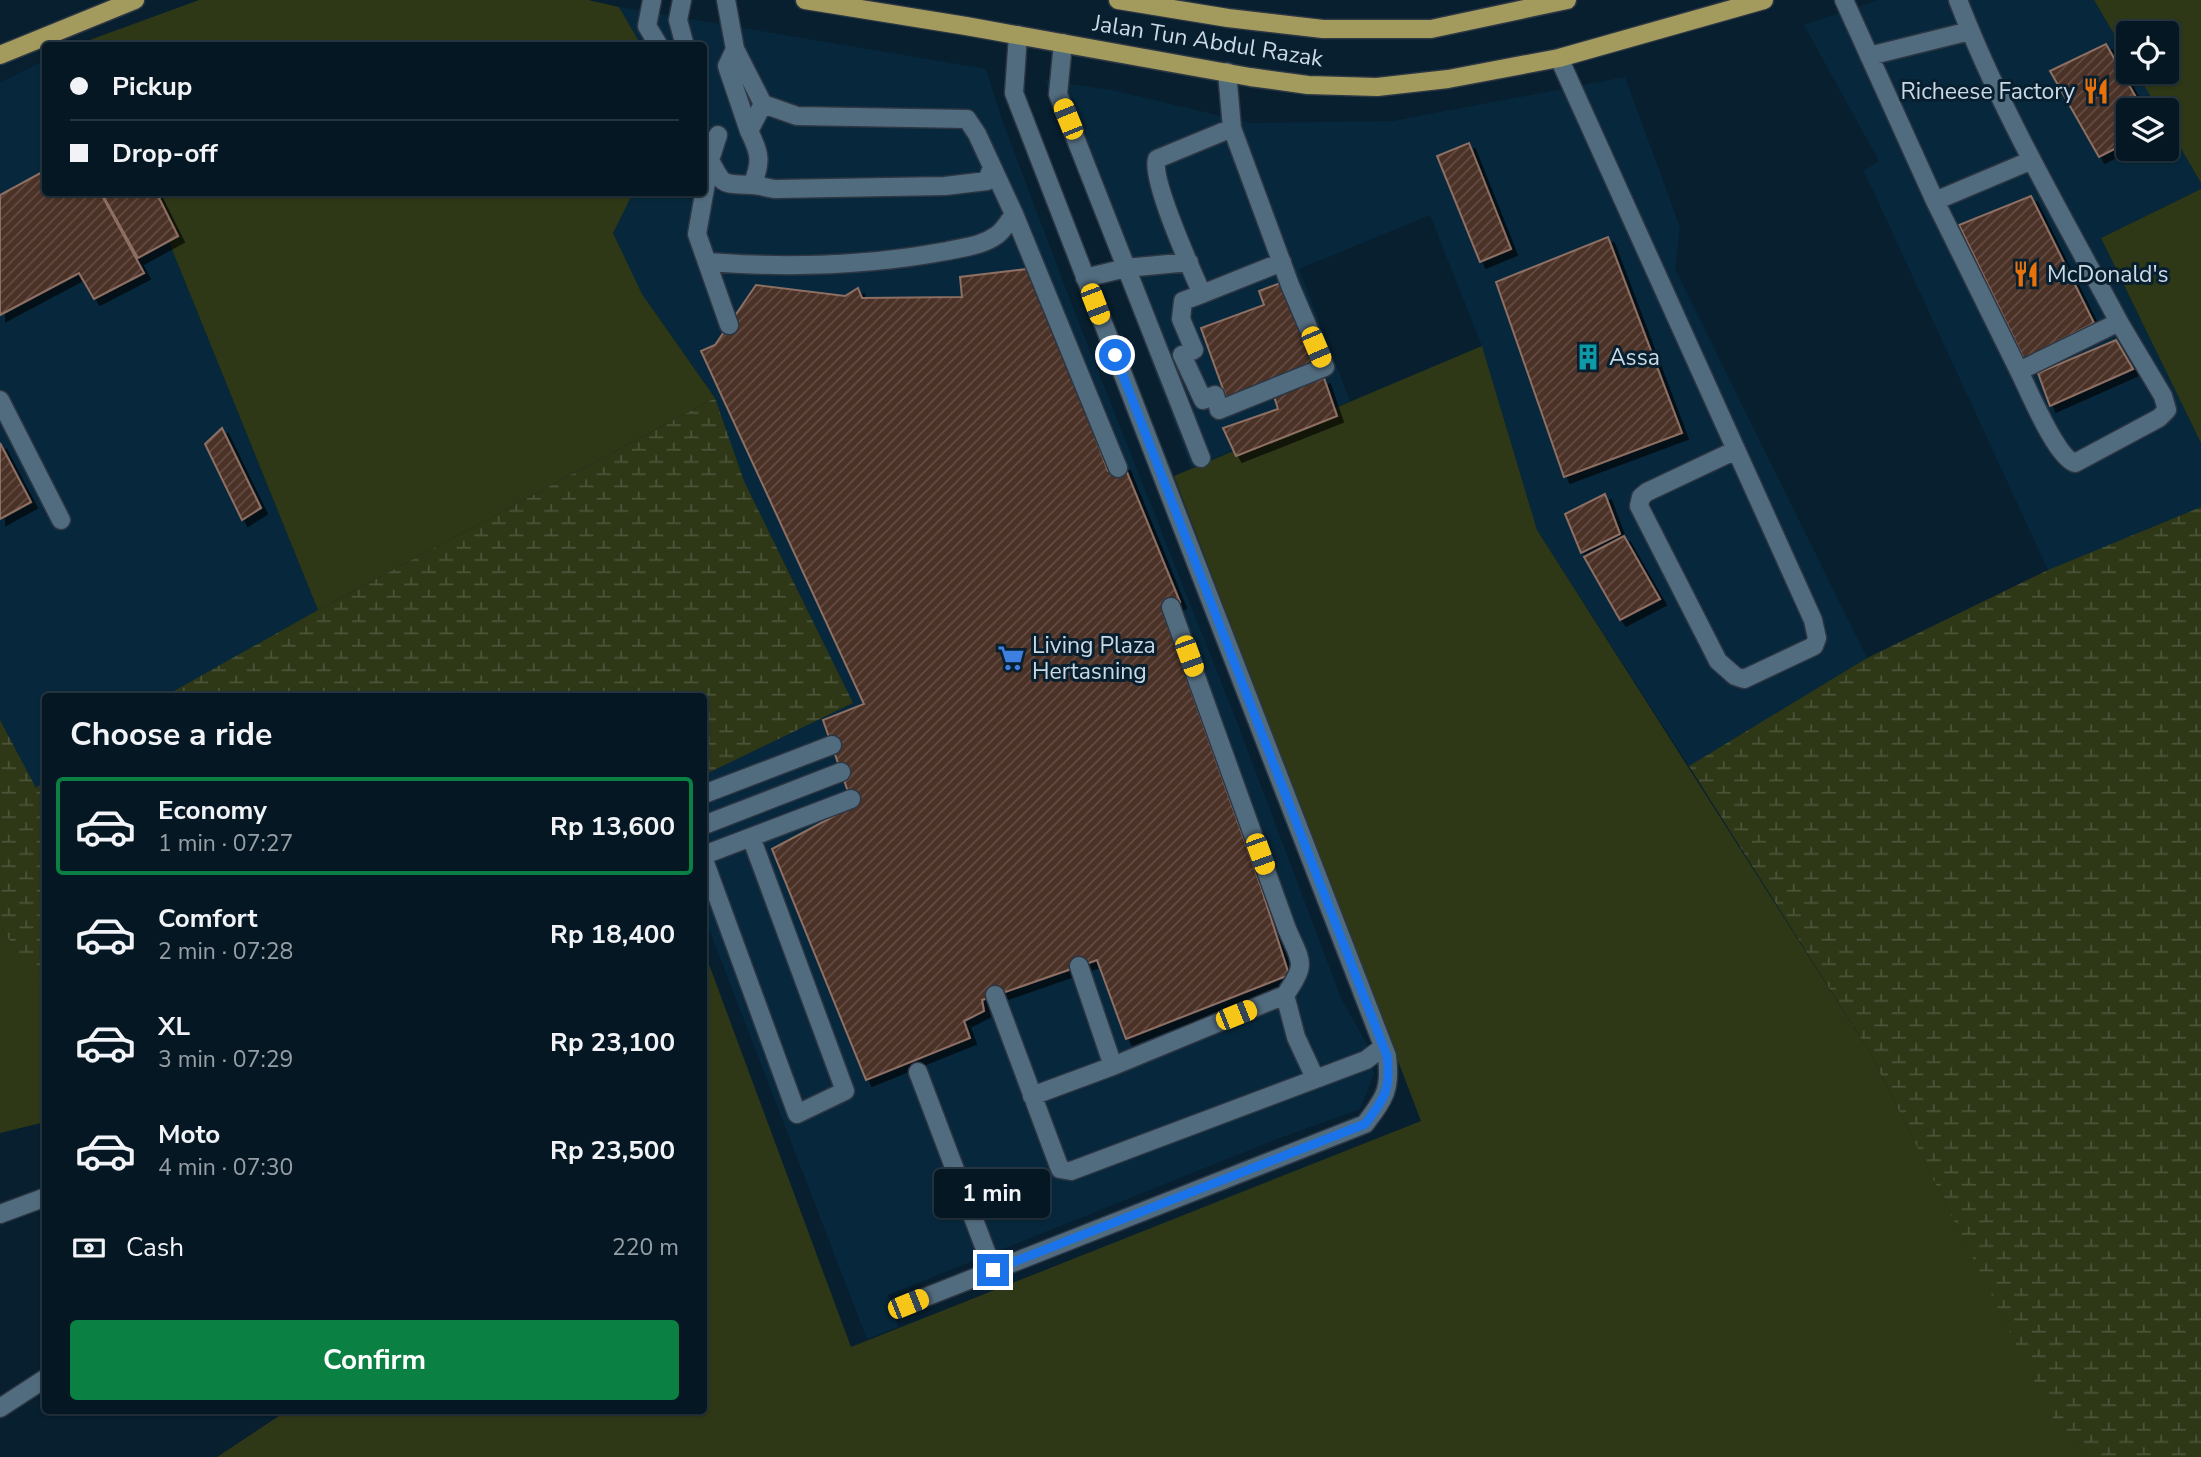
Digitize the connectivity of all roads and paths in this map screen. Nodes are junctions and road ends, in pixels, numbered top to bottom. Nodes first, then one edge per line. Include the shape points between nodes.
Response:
1 (135, 0) edge
2 (653, 0) edge
3 (682, 0) edge
4 (726, 0) edge
5 (805, 0) edge
6 (1118, 0) edge
7 (1567, 0) edge
8 (1764, 0) edge
9 (1844, 0) edge
10 (1958, 0) edge
11 (1525, 4) edge
12 (1970, 31) junction
13 (1018, 35) junction
14 (657, 42) edge
15 (684, 42) edge
16 (1063, 43) junction
17 (735, 49) junction
18 (0, 55) edge
19 (1869, 56) junction
20 (1559, 58) junction
21 (1227, 72) junction
22 (763, 104) junction
23 (1232, 128) junction
24 (749, 131) junction
25 (708, 135) edge
26 (710, 160) junction
27 (2032, 160) junction
28 (989, 174) junction
29 (707, 177) edge
30 (752, 185) junction
31 (704, 196) edge
32 (1935, 201) junction
33 (1014, 214) junction
34 (707, 262) junction
35 (1189, 262) junction
36 (1282, 262) junction
37 (1126, 268) junction
38 (1086, 278) junction
39 (1202, 294) junction
40 (2119, 322) junction
41 (729, 325) dead end
42 (2019, 371) junction
43 (0, 400) edge
44 (1736, 450) junction
45 (1200, 458) dead end
46 (1118, 468) dead end
47 (61, 520) dead end
48 (1171, 607) dead end
49 (832, 746) dead end
50 (707, 793) edge
51 (707, 824) edge
52 (751, 838) junction
53 (707, 856) edge
54 (707, 865) edge
55 (1079, 965) dead end
56 (995, 995) dead end
57 (1285, 995) junction
58 (1383, 1047) junction
59 (1113, 1066) junction
60 (918, 1072) dead end
61 (1315, 1078) junction
62 (1032, 1096) junction
63 (42, 1198) edge
64 (0, 1214) edge
65 (993, 1270) junction
66 (908, 1304) dead end
67 (42, 1381) edge
68 (0, 1408) edge

1 - 18 main road
2 - 14 street via 647,26
3 - 15 street via 678,20
4 - 17 street
5 - 13 main road, Jalan Tun Abdul Razak
6 - 11 main road, Jalan Tun Abdul Razak via 1323,29 1431,29
7 - 11 main road, Jalan Tun Abdul Razak
8 - 20 main road, Jalan Tun Abdul Razak
9 - 19 street
10 - 12 street
12 - 19 street
12 - 27 street
13 - 16 main road, Jalan Tun Abdul Razak
13 - 38 street via 1014,93
16 - 21 main road, Jalan Tun Abdul Razak
16 - 37 street via 1058,94
17 - 22 street
17 - 24 street via 727,66
19 - 32 street
20 - 21 main road, Jalan Tun Abdul Razak via 1377,87 1308,85
20 - 44 street
21 - 23 street
22 - 24 street
22 - 28 street via 797,116 967,119 977,134
23 - 35 street via 1157,159 1155,165
23 - 36 street
24 - 25 street via 736,126
24 - 30 street via 759,150
25 - 26 street
26 - 29 street
26 - 30 street via 719,179 731,186
27 - 32 street
27 - 40 street
28 - 30 street via 945,186 775,189
28 - 33 street
31 - 34 street via 697,234
32 - 42 street
33 - 34 street via 999,234 980,244 924,255 839,264
33 - 46 street
34 - 41 street
35 - 37 street
35 - 39 street
36 - 39 street
36 - 39 street via 1325,368 1219,410 1215,395 1203,400 1182,355 1194,350 1181,319 1183,301
37 - 38 street
37 - 45 street
38 - 58 street
40 - 42 street
40 - 42 street via 2163,396 2166,410 2075,463 2058,446
43 - 47 street
44 - 44 street via 1813,620 1816,638 1814,646 1802,653 1744,679 1718,661 1639,506 1647,492
48 - 57 street via 1302,964
49 - 50 street
51 - 52 street via 843,772 854,797
52 - 53 street
52 - 54 street via 845,1091 797,1114
55 - 59 street
56 - 62 street
57 - 59 street
57 - 61 street via 1296,1037
58 - 61 street via 1366,1060
58 - 65 street via 1389,1079 1382,1103 1365,1124
59 - 62 street
60 - 65 street
61 - 62 street via 1070,1171 1060,1169
63 - 64 street
65 - 66 street
67 - 68 street

